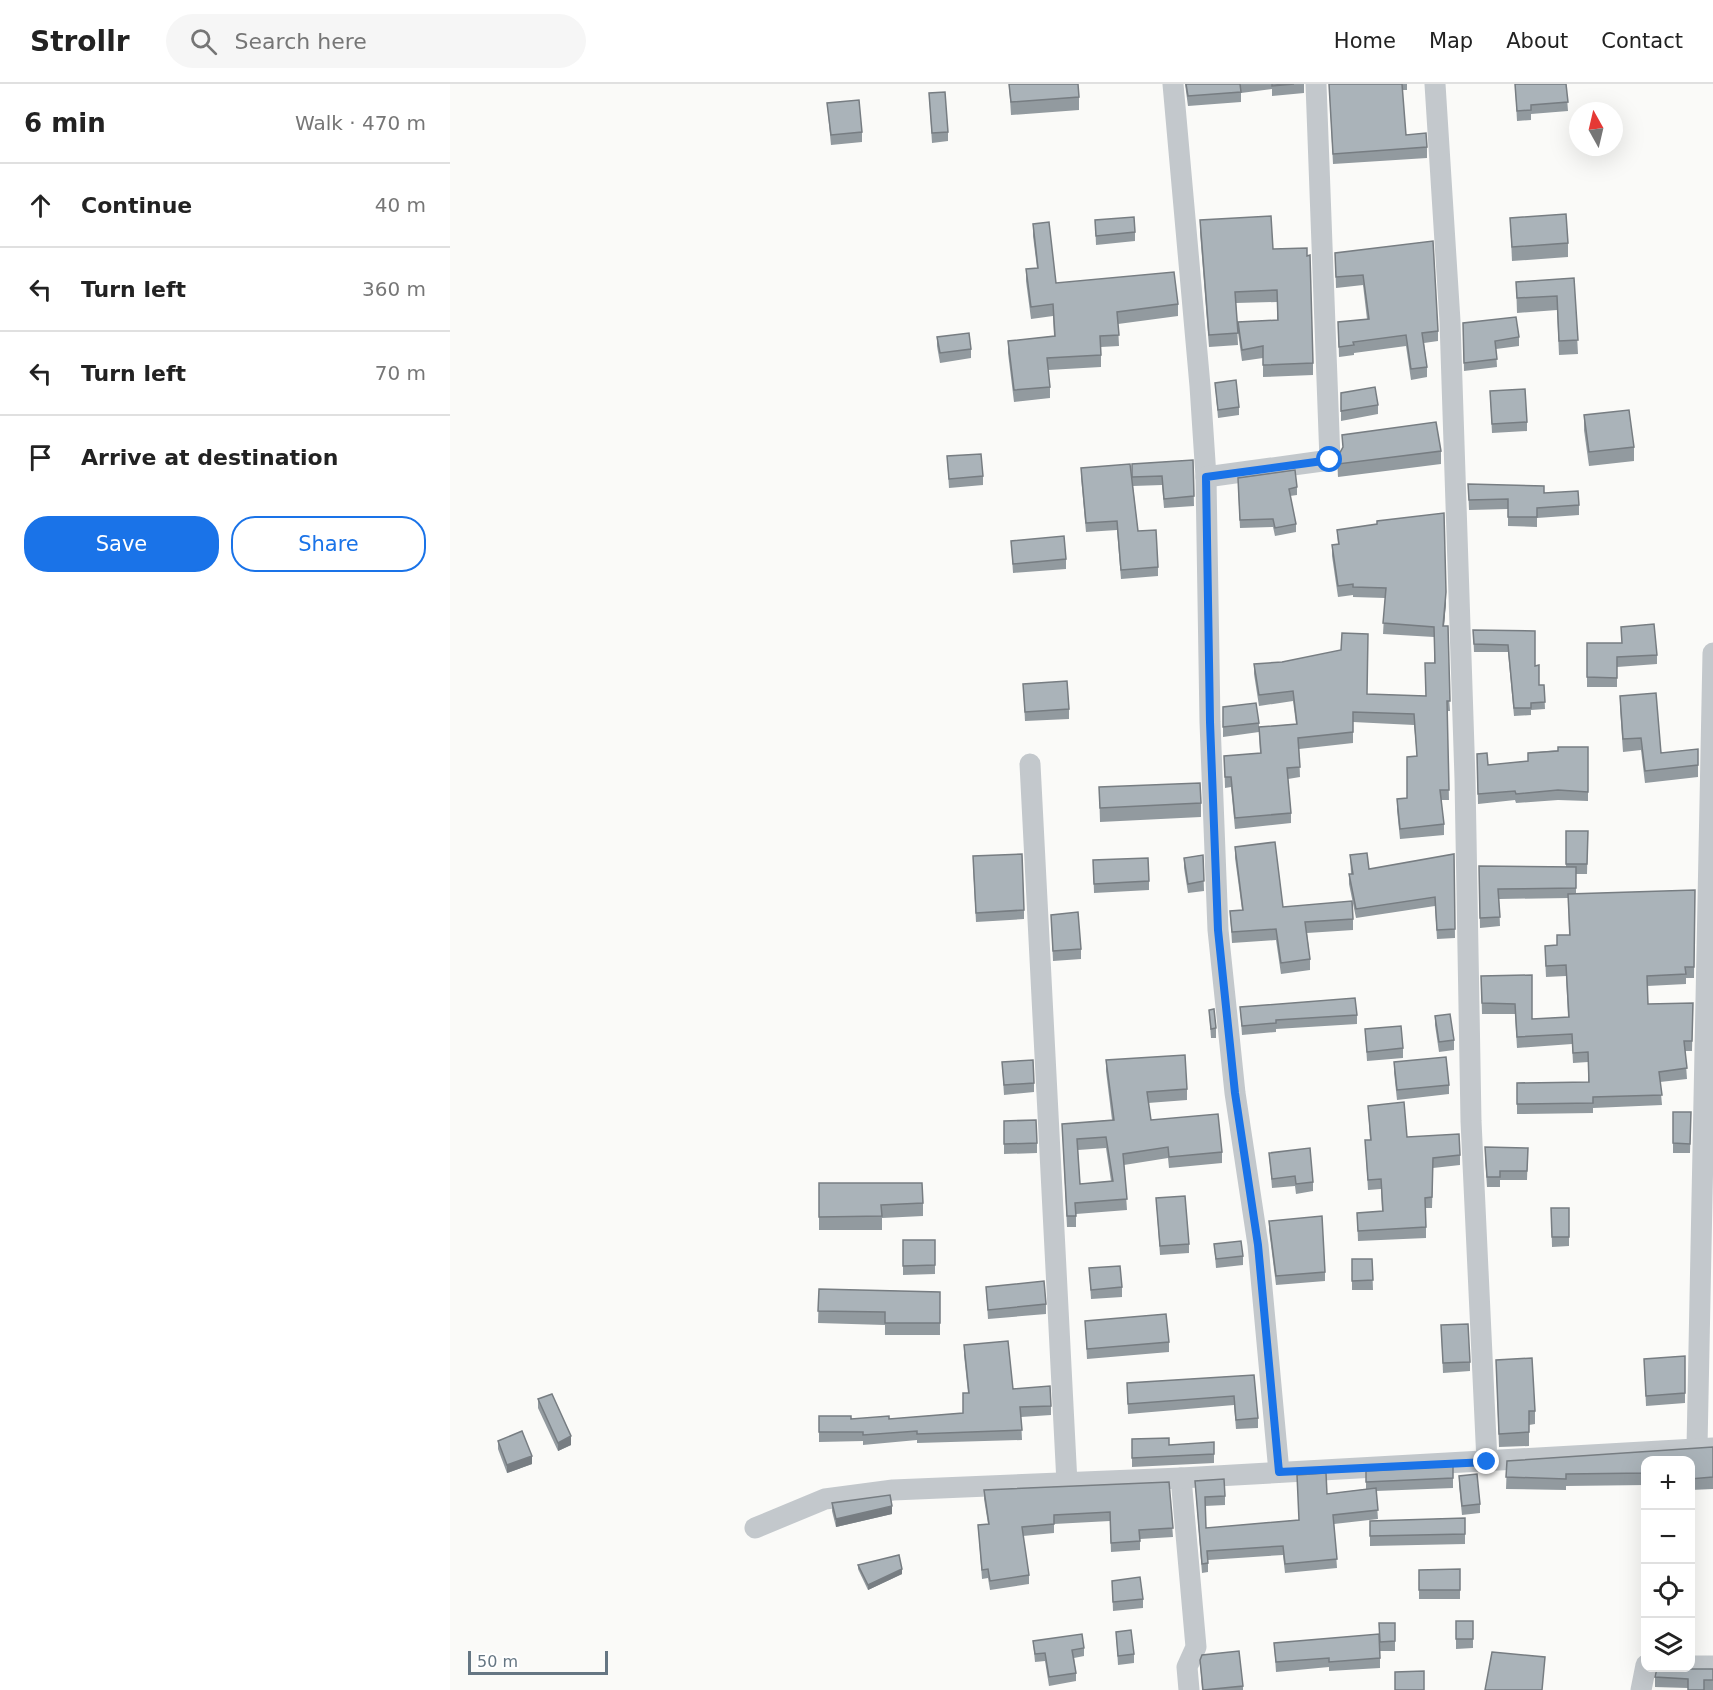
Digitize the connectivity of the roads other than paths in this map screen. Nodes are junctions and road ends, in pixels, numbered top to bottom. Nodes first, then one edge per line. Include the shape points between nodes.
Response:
1 (1173, 84) edge
2 (1316, 84) edge
3 (1435, 84) edge
4 (1206, 477) junction
5 (1713, 653) edge
6 (1030, 764) dead end
7 (1705, 1448) edge
8 (1487, 1462) junction
9 (1279, 1472) junction
10 (1181, 1478) junction
11 (1067, 1483) junction
12 (755, 1528) dead end
13 (1695, 1666) edge
14 (1713, 1666) edge
15 (1645, 1672) edge
16 (1189, 1690) edge
17 (1641, 1690) edge

1 - 4 street
2 - 4 street via 1330,460
3 - 8 street via 1450,321 1471,1121
4 - 9 street via 1218,930 1235,1093 1258,1245
5 - 7 street
6 - 11 street
7 - 8 street
8 - 9 street
9 - 10 street
10 - 11 street
10 - 16 street via 1196,1647 1187,1666
11 - 12 street via 893,1490 825,1499
13 - 14 street
15 - 17 street

